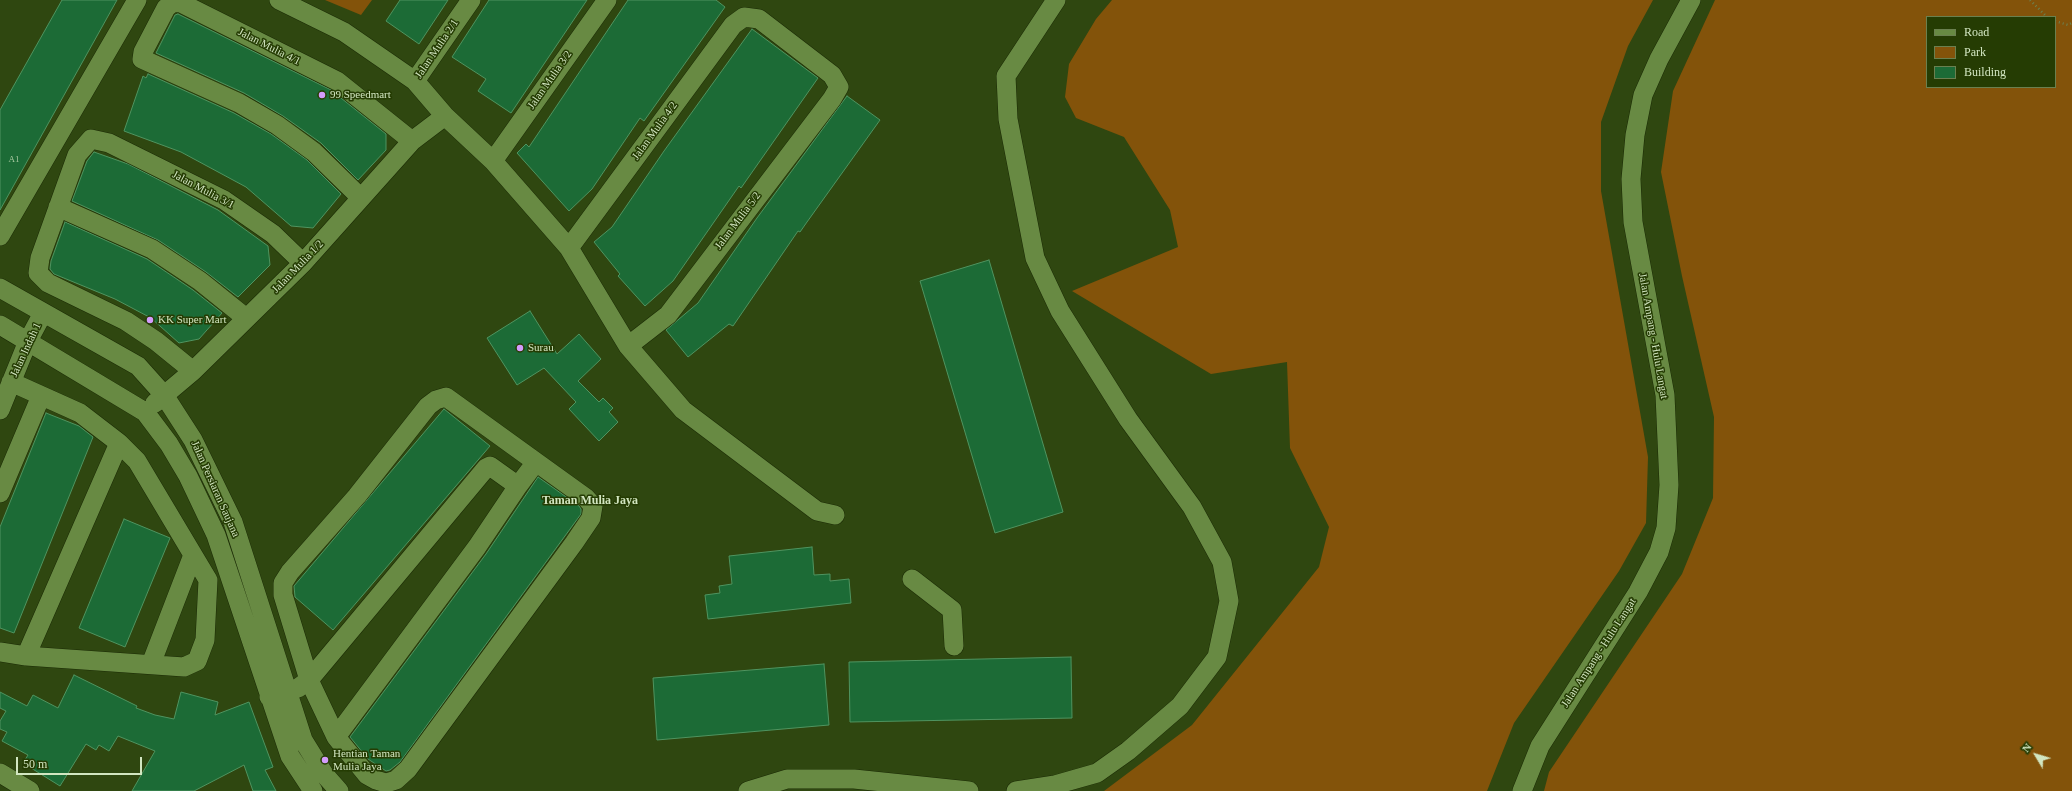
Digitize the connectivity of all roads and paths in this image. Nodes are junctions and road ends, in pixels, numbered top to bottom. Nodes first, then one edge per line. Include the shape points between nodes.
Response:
1 (137, 0) edge
2 (279, 0) edge
3 (471, 0) edge
4 (607, 0) edge
5 (1056, 0) edge
6 (1691, 0) edge
7 (2030, 0) edge
8 (2046, 16) edge
9 (2056, 21) edge
10 (2072, 23) edge
11 (415, 81) junction
12 (839, 87) joint
13 (445, 116) junction
14 (412, 141) junction
15 (493, 161) junction
16 (361, 198) junction
17 (58, 207) junction
18 (0, 236) edge
19 (569, 248) junction
20 (303, 263) junction
21 (0, 288) edge
22 (43, 313) junction
23 (246, 318) junction
24 (0, 325) edge
25 (28, 342) junction
26 (628, 346) junction
27 (193, 371) junction
28 (11, 382) junction
29 (164, 395) junction
30 (41, 396) junction
31 (0, 410) edge
32 (145, 412) junction
33 (119, 443) junction
34 (536, 462) junction
35 (518, 486) junction
36 (0, 493) edge
37 (835, 515) dead end
38 (193, 555) junction
39 (912, 578) dead end
40 (954, 646) dead end
41 (0, 652) edge
42 (26, 656) junction
43 (151, 664) junction
44 (309, 680) junction
45 (276, 699) junction
46 (336, 737) junction
47 (0, 773) edge
48 (30, 791) edge
49 (312, 791) edge
50 (339, 791) edge
51 (748, 791) edge
52 (969, 791) edge
53 (1016, 791) edge
54 (1522, 791) edge

1 - 18 street
2 - 11 street via 344,32
3 - 11 street, Jalan Mulia 2/1
4 - 15 street, Jalan Mulia 3/2
5 - 53 street via 1006,76 1008,119 1035,258 1064,318 1128,419 1192,506 1222,562 1229,601 1217,657 1180,706 1128,751 1097,773 1055,785
6 - 54 street, Jalan Ampang - Hulu Langat via 1643,95 1635,135 1631,179 1632,222 1665,394 1669,485 1666,528 1659,552 1638,592 1540,746
7 - 8 path
9 - 10 path via 2068,25
11 - 13 street, Jalan Mulia 2/1
12 - 19 street, Jalan Mulia 4/2 via 832,75 759,19 744,17 734,25
12 - 26 street, Jalan Mulia 5/2 via 668,314
13 - 14 street, Jalan Mulia 1/2
13 - 15 street, Jalan Mulia 2/1
14 - 16 street, Jalan Mulia 1/2
14 - 16 street, Jalan Mulia 4/1 via 337,81 181,3 174,2 166,8 143,52 142,59 239,103 277,125 314,152
15 - 19 street, Jalan Mulia 2/1
16 - 20 street, Jalan Mulia 1/2
17 - 20 street, Jalan Mulia 3/1 via 77,155 91,139 109,142 224,200 273,234
17 - 23 street via 152,249 200,281
17 - 27 street via 40,258 38,273 48,283 126,321
19 - 26 street, Jalan Mulia 2/1
20 - 23 street, Jalan Mulia 1/2
21 - 22 street, Jalan Persiaran Saujana
22 - 25 street, Jalan Indah 1
22 - 29 street, Jalan Persiaran Saujana via 138,366
23 - 27 street, Jalan Mulia 1/2
24 - 25 street, Jalan Persiaran Saujana
25 - 28 street, Jalan Indah 1
25 - 32 street, Jalan Persiaran Saujana
26 - 37 street, Jalan Mulia 2/1 via 683,410 817,511
27 - 29 street, Jalan Mulia 1/2
28 - 30 street
28 - 31 street, Jalan Indah 1
29 - 32 street, Jalan Mulia 1/2
29 - 45 street, Jalan Persiaran Saujana via 193,440 233,522
30 - 33 street via 80,413
30 - 36 street
32 - 45 street, Jalan Persiaran Saujana via 169,444 188,476 216,535
33 - 38 street via 137,461
33 - 42 street
34 - 35 street
34 - 44 street via 446,397 428,406 283,582 283,595
34 - 46 street via 586,498 593,506 591,518 574,543 413,763 396,780 386,782 367,775
35 - 44 street via 490,466 486,468
35 - 46 street via 477,547
38 - 43 street
38 - 43 street via 208,580 206,640 197,661 184,667
39 - 40 street via 952,610
41 - 42 street
42 - 43 street
44 - 45 street
44 - 46 street
45 - 49 street via 280,728 290,756
45 - 50 street, Jalan Persiaran Saujana via 324,774
47 - 48 street
51 - 52 street via 787,779 847,779

